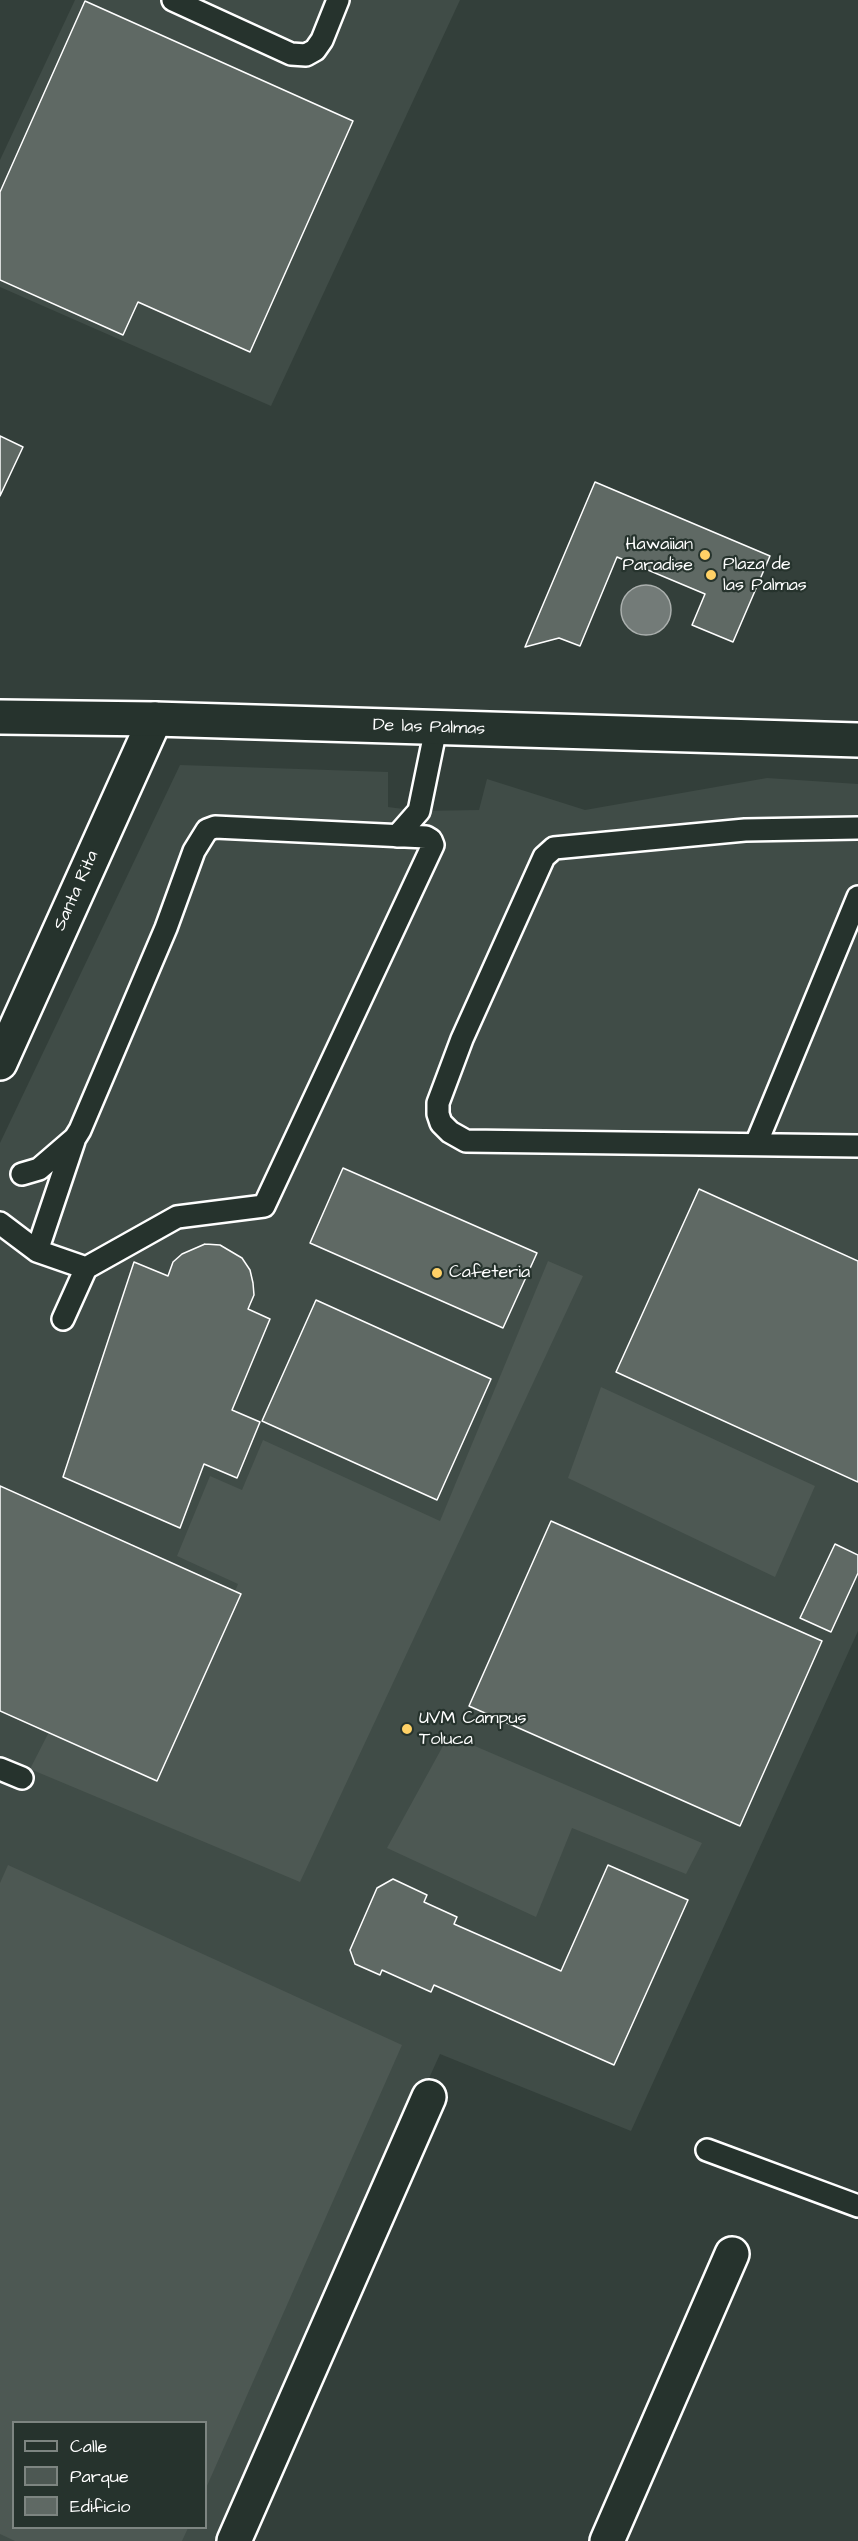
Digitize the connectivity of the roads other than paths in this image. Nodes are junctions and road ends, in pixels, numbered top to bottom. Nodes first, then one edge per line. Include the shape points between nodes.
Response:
1 (173, 0) edge
2 (338, 0) edge
3 (0, 717) edge
4 (155, 719) junction
5 (436, 728) junction
6 (858, 740) edge
7 (858, 828) edge
8 (398, 836) junction
9 (858, 897) edge
10 (0, 1063) edge
11 (75, 1138) junction
12 (756, 1144) junction
13 (858, 1146) edge
14 (22, 1174) dead end
15 (0, 1223) edge
16 (37, 1251) junction
17 (86, 1268) junction
18 (63, 1319) dead end
19 (0, 1769) edge
20 (22, 1778) dead end
21 (429, 2097) dead end
22 (707, 2150) dead end
23 (858, 2206) edge
24 (732, 2254) dead end
25 (234, 2541) edge
26 (607, 2541) edge

1 - 2 lane via 291,54 306,55 315,51 322,40
3 - 4 street, De las Palmas
4 - 5 street, De las Palmas
4 - 10 street, Santa Rita
5 - 6 street, De las Palmas
5 - 8 lane via 419,811
7 - 12 lane via 745,830 554,848 544,857 462,1039 438,1103 441,1123 466,1141
8 - 11 lane via 215,827 207,830 194,851 166,928
8 - 17 lane via 426,837 433,845 264,1206 177,1217
9 - 12 lane
11 - 14 lane via 39,1169
11 - 16 lane
12 - 13 lane
15 - 16 lane
16 - 17 lane
17 - 18 lane
19 - 20 lane
21 - 25 street
22 - 23 lane
24 - 26 street

